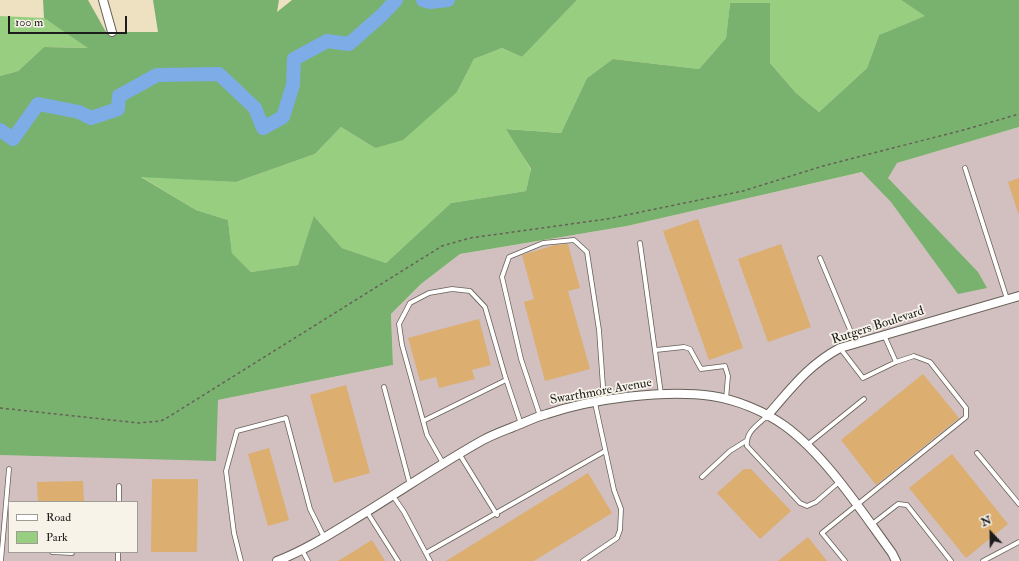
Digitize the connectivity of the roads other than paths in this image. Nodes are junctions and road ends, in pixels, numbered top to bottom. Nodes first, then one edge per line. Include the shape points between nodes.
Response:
1 (103, 0) edge
2 (112, 32) dead end
3 (965, 168) dead end
4 (640, 243) dead end
5 (820, 258) dead end
6 (1019, 296) edge
7 (1007, 299) junction
8 (884, 335) junction
9 (856, 344) junction
10 (840, 348) junction
11 (656, 350) junction
12 (896, 362) junction
13 (506, 380) junction
14 (384, 387) dead end
15 (661, 394) junction
16 (726, 399) junction
17 (864, 399) dead end
18 (604, 401) junction
19 (595, 403) junction
20 (540, 416) junction
21 (768, 416) junction
22 (423, 421) junction
23 (521, 424) junction
24 (746, 441) junction
25 (806, 445) junction
26 (606, 451) junction
27 (977, 453) dead end
28 (460, 454) junction
29 (444, 465) junction
30 (9, 469) dead end
31 (702, 477) dead end
32 (839, 482) junction
33 (119, 486) dead end
34 (410, 486) junction
35 (393, 496) junction
36 (119, 501) edge
37 (1019, 504) edge
38 (857, 506) junction
39 (367, 512) junction
40 (497, 514) junction
41 (871, 525) junction
42 (324, 538) junction
43 (1019, 542) edge
44 (3, 550) junction
45 (8, 550) edge
46 (302, 550) junction
47 (426, 554) junction
48 (1, 561) edge
49 (241, 561) edge
50 (277, 561) edge
51 (308, 561) edge
52 (398, 561) edge
53 (430, 561) edge
54 (582, 561) edge
55 (845, 561) edge
56 (896, 561) edge
57 (951, 561) edge
58 (983, 561) edge

1 - 2 street
3 - 7 lane
4 - 11 lane
5 - 9 lane
6 - 7 street, Rutgers Boulevard
7 - 8 street, Rutgers Boulevard
8 - 9 street, Rutgers Boulevard
8 - 12 lane
9 - 10 street, Rutgers Boulevard
10 - 12 lane via 863,378
10 - 21 street, Rutgers Boulevard via 808,369
11 - 15 lane
11 - 16 lane via 684,347 690,349 701,369 725,366 728,376
12 - 38 lane via 914,356 930,362 966,408 966,418
13 - 22 lane
13 - 22 lane via 485,308 470,291 452,289 429,293 410,303 399,324 402,345
13 - 23 lane
14 - 34 lane
15 - 16 street, Swarthmore Avenue via 685,393
15 - 18 street, Swarthmore Avenue
16 - 21 street, Swarthmore Avenue
17 - 25 lane
18 - 19 street, Swarthmore Avenue
18 - 20 lane via 599,330 587,252 574,240 543,243 509,257 502,277 521,359
19 - 20 street, Swarthmore Avenue
19 - 26 lane
20 - 23 street, Swarthmore Avenue
21 - 24 lane via 748,434
21 - 25 street, Swarthmore Avenue
22 - 29 lane via 427,435
23 - 28 street, Swarthmore Avenue via 484,439
24 - 31 lane via 730,451
24 - 32 lane via 747,446 800,503 806,506 816,502
25 - 32 street, Swarthmore Avenue
26 - 40 lane
26 - 54 lane via 614,490 621,509 620,530 617,538
27 - 37 lane
28 - 29 street, Swarthmore Avenue
28 - 40 lane
29 - 34 street, Swarthmore Avenue
30 - 44 lane
32 - 38 street, Swarthmore Avenue
33 - 36 lane
34 - 35 street, Swarthmore Avenue
35 - 39 street, Swarthmore Avenue
35 - 47 lane
38 - 41 street, Swarthmore Avenue
38 - 55 lane via 822,533
39 - 42 street, Swarthmore Avenue
39 - 52 lane
40 - 47 lane
41 - 56 street, Swarthmore Avenue
41 - 57 lane via 898,504 907,505
42 - 46 street, Swarthmore Avenue
42 - 49 lane via 310,509 286,418 237,431 226,471 234,533
43 - 58 lane
44 - 45 lane
44 - 48 lane
46 - 50 street, Swarthmore Avenue
46 - 51 lane
47 - 53 lane

